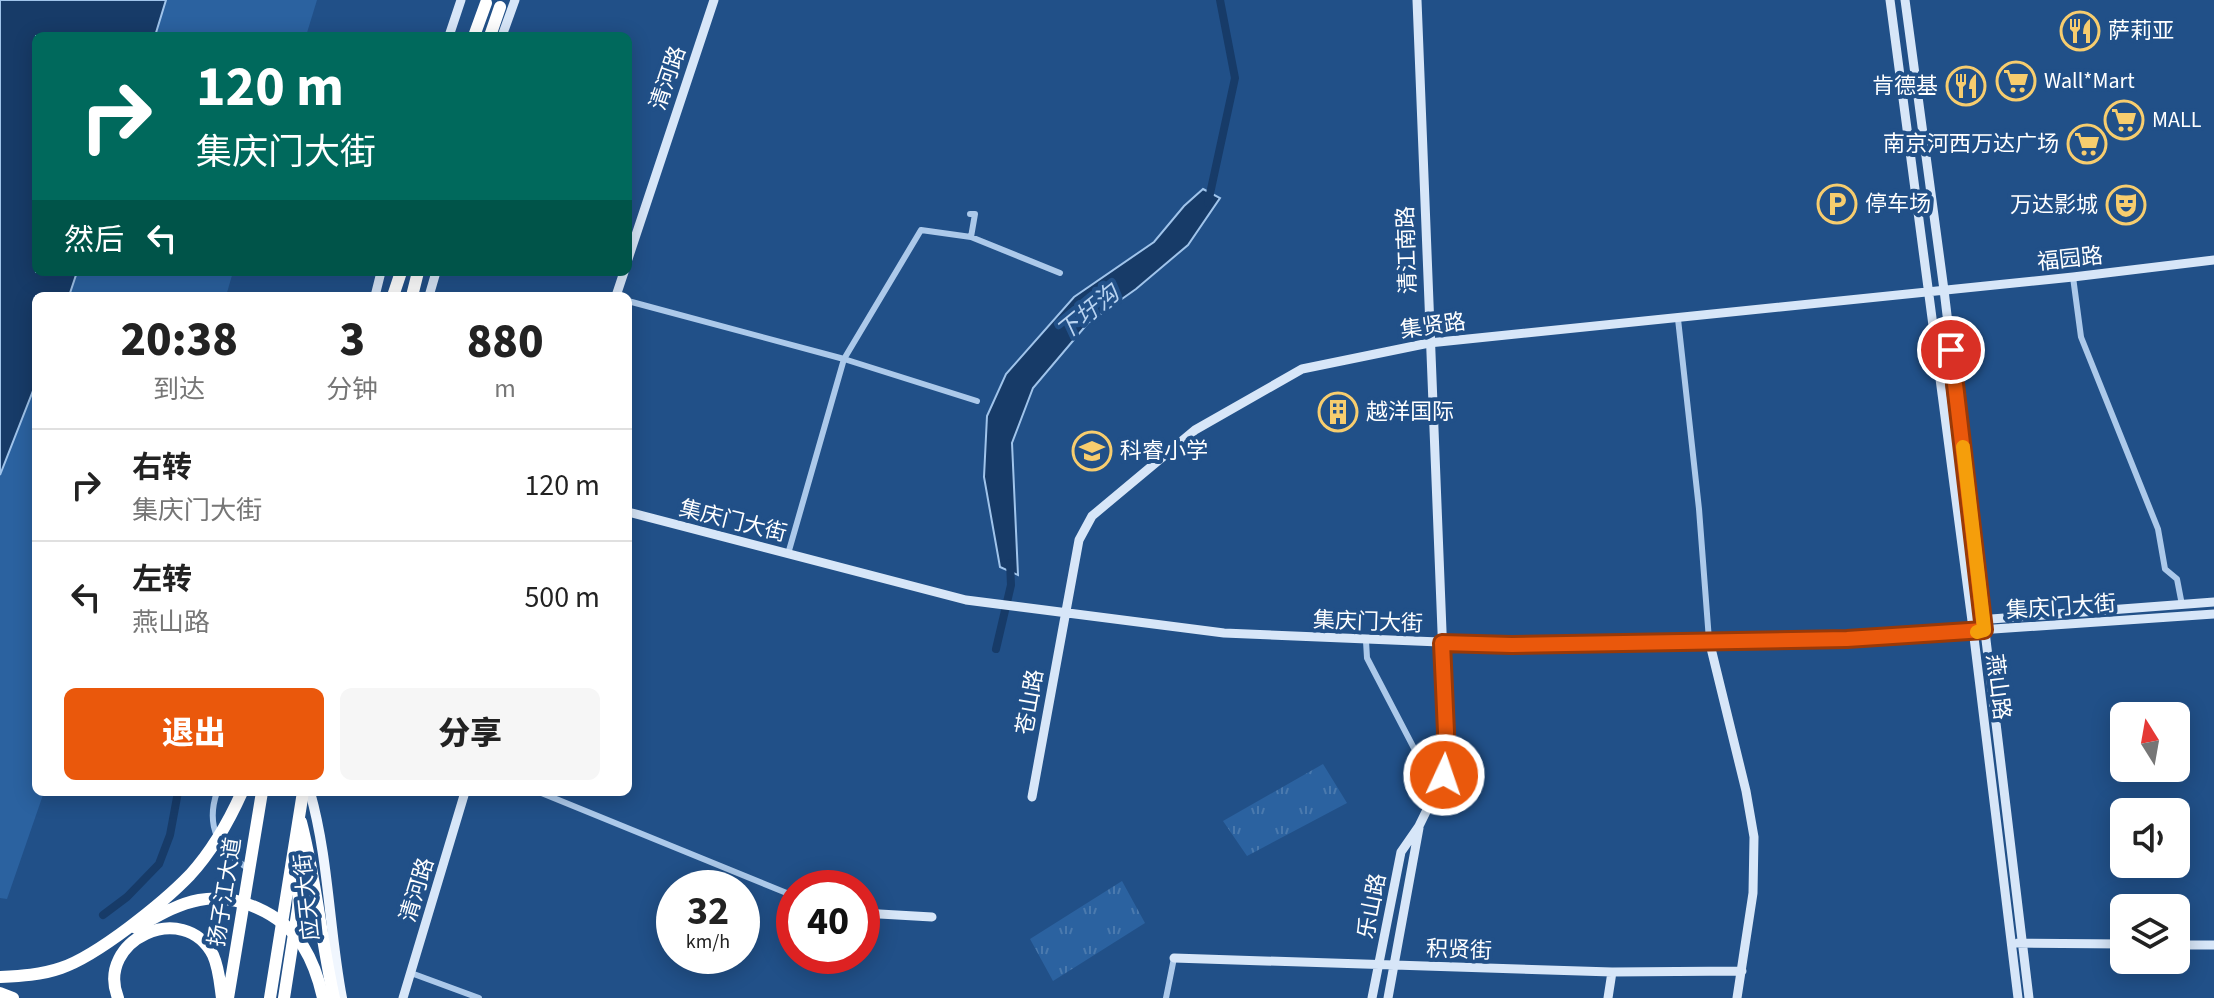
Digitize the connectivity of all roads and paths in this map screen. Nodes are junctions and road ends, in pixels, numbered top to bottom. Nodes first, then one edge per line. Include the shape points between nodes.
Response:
1 (461, 0) edge
2 (515, 0) edge
3 (714, 0) edge
4 (1417, 0) edge
5 (1890, 0) edge
6 (1905, 0) edge
7 (486, 3) dead end
8 (500, 7) dead end
9 (450, 32) edge
10 (475, 32) edge
11 (491, 32) edge
12 (503, 32) edge
13 (970, 214) dead end
14 (1935, 222) junction
15 (1920, 224) junction
16 (971, 237) junction
17 (632, 247) edge
18 (2214, 260) edge
19 (1060, 273) dead end
20 (2073, 277) junction
21 (1944, 290) junction
22 (1929, 292) junction
23 (632, 302) edge
24 (1678, 319) junction
25 (1429, 343) junction
26 (844, 359) junction
27 (977, 401) dead end
28 (632, 513) edge
29 (788, 554) junction
30 (2214, 602) edge
31 (2181, 604) junction
32 (1064, 613) junction
33 (2214, 614) edge
34 (2183, 617) junction
35 (1978, 626) junction
36 (1709, 640) junction
37 (1366, 641) junction
38 (1442, 643) junction
39 (1430, 779) dead end
40 (216, 796) edge
41 (240, 796) edge
42 (261, 796) edge
43 (302, 796) edge
44 (311, 796) edge
45 (464, 796) edge
46 (549, 796) edge
47 (1032, 797) dead end
48 (300, 815) junction
49 (1419, 826) junction
50 (249, 869) junction
51 (776, 889) edge
52 (880, 914) edge
53 (932, 917) dead end
54 (2016, 944) junction
55 (2110, 944) edge
56 (2190, 945) edge
57 (2214, 945) edge
58 (100, 948) junction
59 (1174, 958) joint
60 (1378, 966) junction
61 (1394, 966) junction
62 (1742, 971) junction
63 (1612, 972) junction
64 (411, 973) junction
65 (0, 977) edge
66 (0, 993) edge
67 (13, 998) edge
68 (118, 998) edge
69 (225, 998) edge
70 (270, 998) edge
71 (286, 998) edge
72 (323, 998) edge
73 (334, 998) edge
74 (342, 998) edge
75 (403, 998) edge
76 (479, 998) edge
77 (1166, 998) edge
78 (1372, 998) edge
79 (1388, 998) edge
80 (1608, 998) edge
81 (1737, 998) edge
82 (2018, 998) edge
83 (2029, 998) edge

1 - 9 street
2 - 12 street
3 - 17 street, 清河路
4 - 25 street, 清江南路
5 - 15 street, 燕山路
6 - 14 street, 燕山路
7 - 10 highway
8 - 11 highway
13 - 16 street via 975,214
14 - 15 street via 1928,229
14 - 21 street, 燕山路
15 - 22 street, 燕山路
16 - 19 street
16 - 26 street via 921,230
18 - 20 street, 福园路
20 - 21 street, 福园路
20 - 31 street via 2081,337 2158,529 2165,569 2177,579
21 - 22 street, 福园路
21 - 35 street, 燕山路
22 - 24 street, 集贤路
22 - 35 street, 燕山路
23 - 26 street
24 - 25 street, 集贤路
24 - 36 street
25 - 32 street, 集贤路 via 1302,369 1195,430 1092,516 1079,540
25 - 38 street, 清江南路
26 - 27 street
26 - 29 street
28 - 29 street, 集庆门大街
29 - 32 street, 集庆门大街 via 966,600
30 - 31 street, 集庆门大街
31 - 34 street
31 - 35 street, 集庆门大街
32 - 37 street, 集庆门大街 via 1224,633
32 - 47 street, 苍山路
33 - 34 street, 集庆门大街
34 - 35 street, 集庆门大街
35 - 36 street, 集庆门大街 via 1847,639
35 - 54 street, 燕山路
36 - 38 street, 集庆门大街
36 - 62 street via 1754,837
37 - 38 street, 集庆门大街
37 - 39 street via 1367,658
38 - 49 street, 乐山路 via 1444,775
40 - 50 street via 212,821 220,843
41 - 58 highway, bridge via 189,875
42 - 50 highway, 扬子江大道
43 - 48 highway
44 - 74 main road, 应天大街 via 320,826
45 - 64 street, 清河路
46 - 51 street
48 - 70 highway
48 - 71 highway via 301,869
48 - 73 highway
49 - 60 street, 乐山路 via 1401,852
49 - 61 street, 乐山路
50 - 69 highway, 扬子江大道
52 - 53 street
54 - 55 street
54 - 82 street, 燕山路
54 - 83 street, 燕山路
56 - 57 street
58 - 65 highway, bridge via 59,968
58 - 72 highway, bridge via 195,901 251,905 301,943
59 - 60 street, 积贤街
59 - 77 street
60 - 61 street, 积贤街
60 - 78 street, 乐山路
61 - 63 street, 积贤街
61 - 79 street, 乐山路
62 - 63 street, 积贤街
62 - 81 street
63 - 80 street
64 - 75 street, 清河路
64 - 76 street
66 - 67 highway
68 - 69 highway via 114,977 124,949 136,937 163,927 185,930 200,940 214,957

